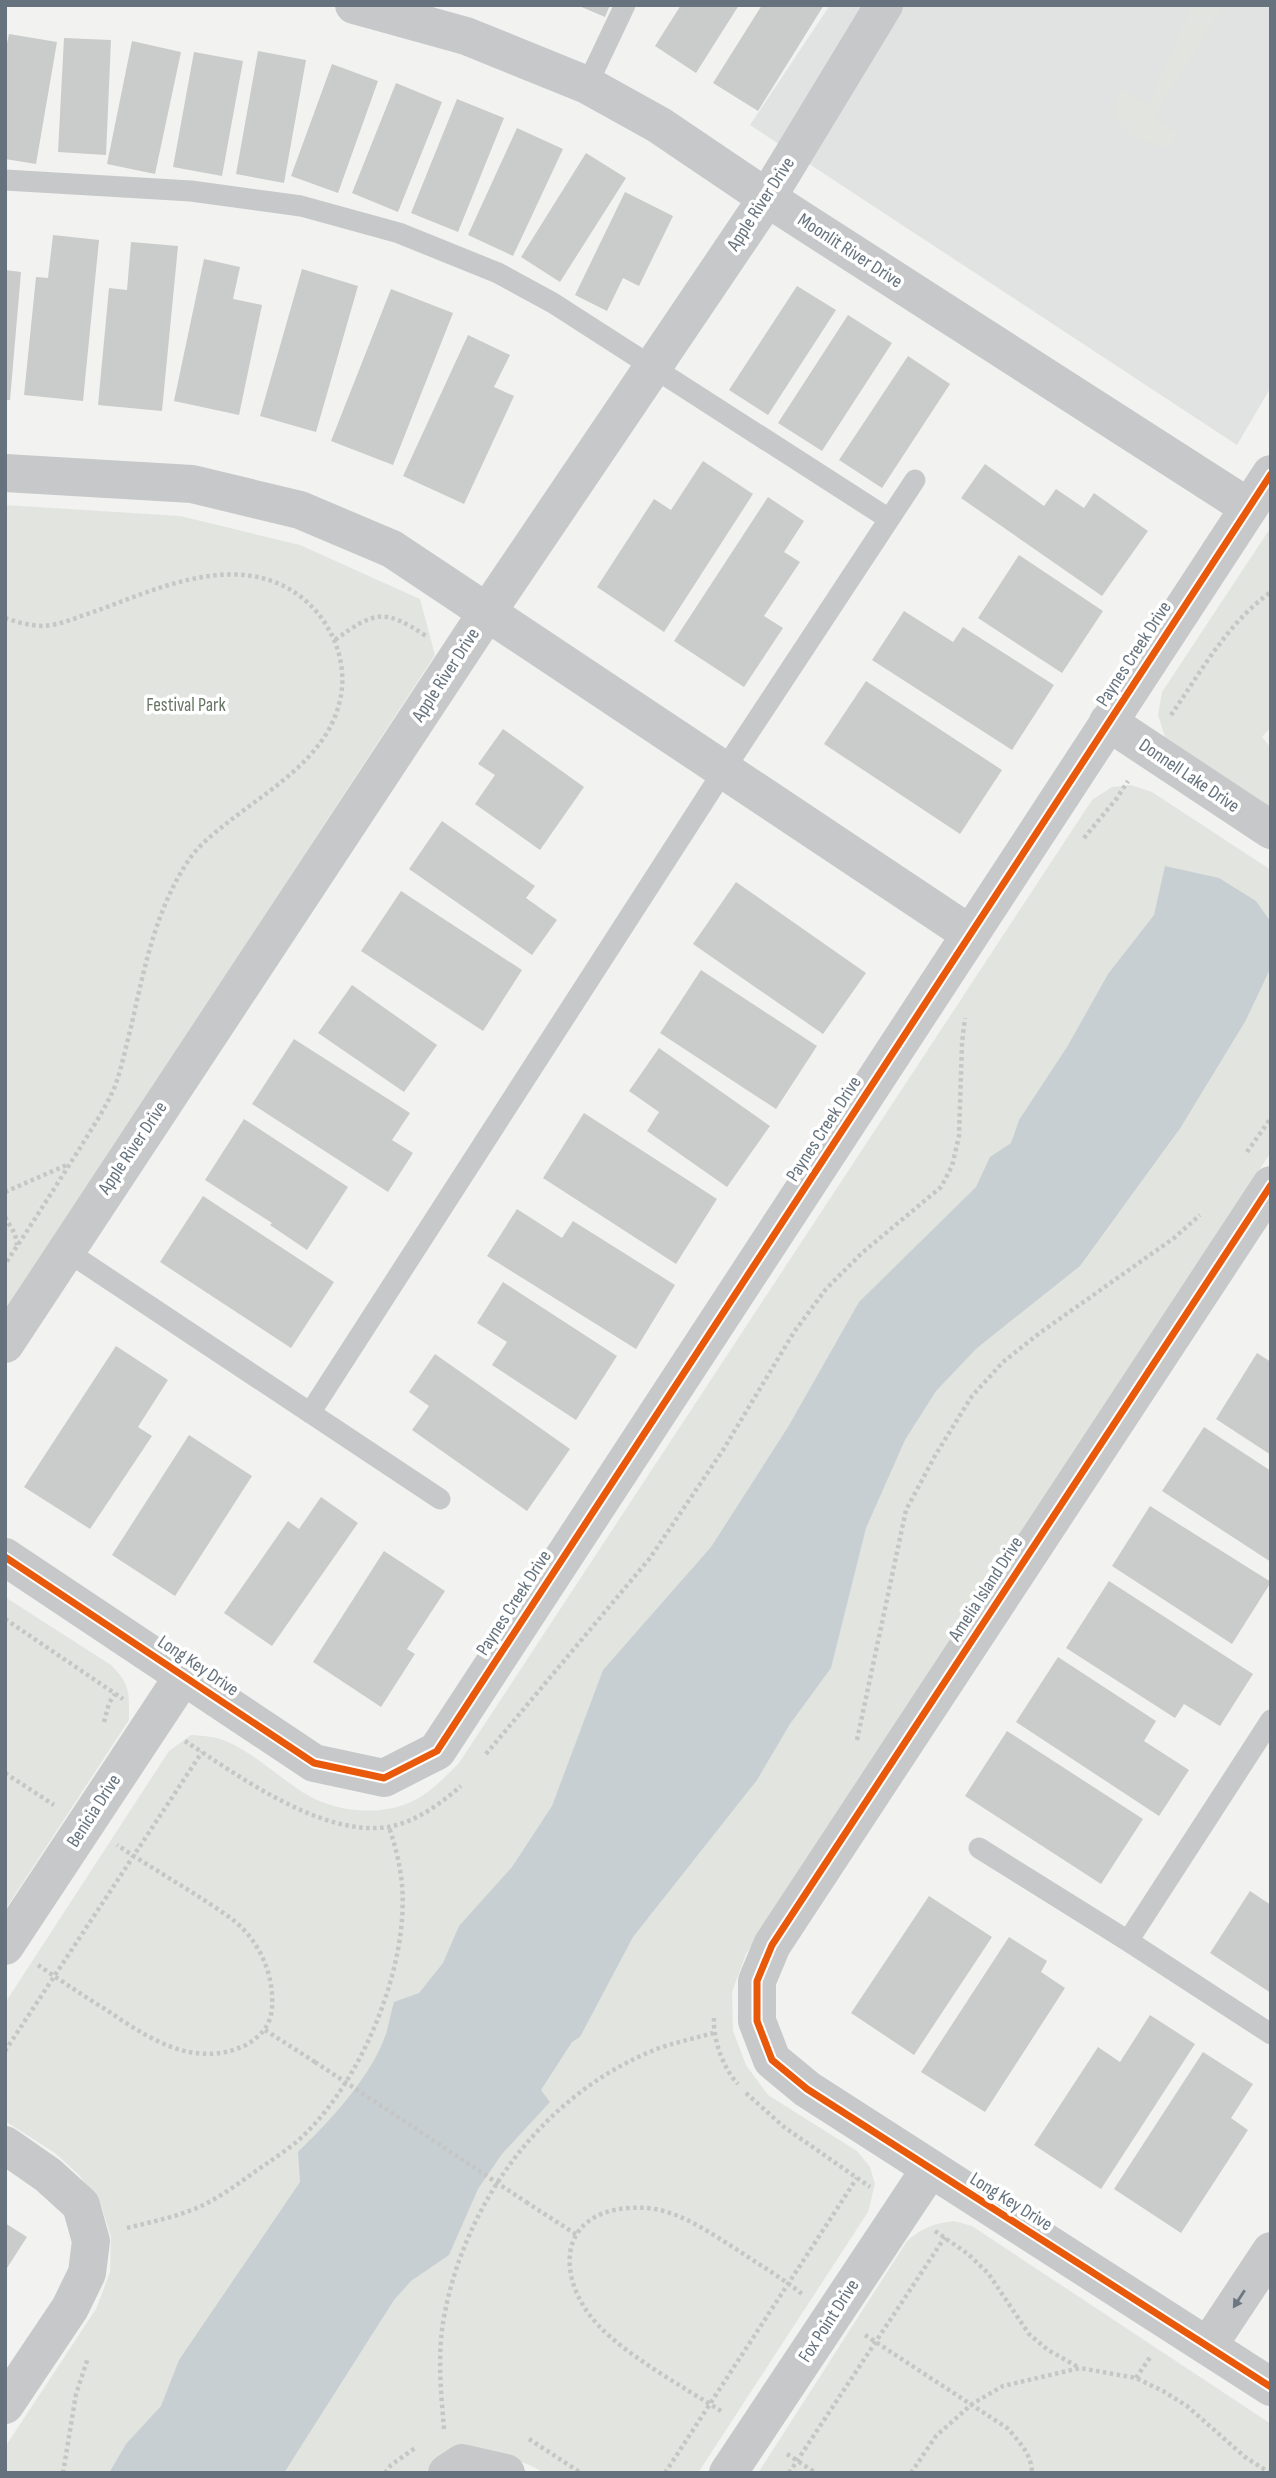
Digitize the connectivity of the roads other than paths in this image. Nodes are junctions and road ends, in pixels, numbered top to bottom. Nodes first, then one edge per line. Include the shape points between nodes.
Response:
1 (354, 5) edge
2 (625, 5) edge
3 (884, 5) edge
4 (587, 85) junction
5 (5, 180) edge
6 (767, 198) junction
7 (652, 367) junction
8 (5, 473) edge
9 (1271, 474) edge
10 (915, 480) dead end
11 (1248, 508) junction
12 (889, 519) junction
13 (488, 611) junction
14 (1108, 722) junction
15 (724, 770) junction
16 (1271, 830) edge
17 (970, 934) junction
18 (1271, 1185) edge
19 (65, 1250) junction
20 (5, 1344) edge
21 (310, 1413) junction
22 (440, 1499) dead end
23 (5, 1557) edge
24 (184, 1675) junction
25 (1271, 1720) edge
26 (384, 1777) joint
27 (979, 1848) dead end
28 (1128, 1941) junction
29 (21, 1955) edge
30 (757, 2021) joint
31 (1271, 2034) edge
32 (5, 2146) edge
33 (930, 2169) junction
34 (1271, 2251) edge
35 (1208, 2346) junction
36 (1271, 2388) edge
37 (5, 2404) edge
38 (451, 2457) edge
39 (506, 2473) edge
40 (728, 2473) edge

1 - 4 street, Moonlit River Drive via 466,36
2 - 4 lane
3 - 6 street, Apple River Drive
4 - 6 street, Moonlit River Drive via 659,125
5 - 7 lane via 191,191 301,205 399,233 498,273
6 - 7 street, Apple River Drive
6 - 11 street, Moonlit River Drive
7 - 12 lane
7 - 13 street, Apple River Drive
8 - 13 street via 192,484 300,510 392,549
9 - 11 street, Paynes Creek Drive
10 - 12 lane
11 - 14 street, Paynes Creek Drive
12 - 15 lane
13 - 15 street
13 - 19 street, Apple River Drive
14 - 16 street, Donnell Lake Drive
14 - 17 street, Paynes Creek Drive
15 - 17 street
15 - 21 lane
17 - 26 street, Paynes Creek Drive via 437,1751
18 - 30 street, Amelia Island Drive via 772,1945 757,1981
19 - 20 street, Apple River Drive
19 - 21 lane
21 - 22 lane
23 - 24 street, Long Key Drive
24 - 26 street, Long Key Drive via 314,1763
24 - 29 street, Benicia Drive
25 - 28 lane
27 - 28 lane
28 - 31 lane
30 - 33 street, Long Key Drive via 772,2060 807,2089
32 - 37 street via 48,2175 108,2235 70,2308
33 - 35 street, Long Key Drive
33 - 40 street, Fox Point Drive
34 -> 35 street
35 - 36 street, Long Key Drive
38 - 39 street

